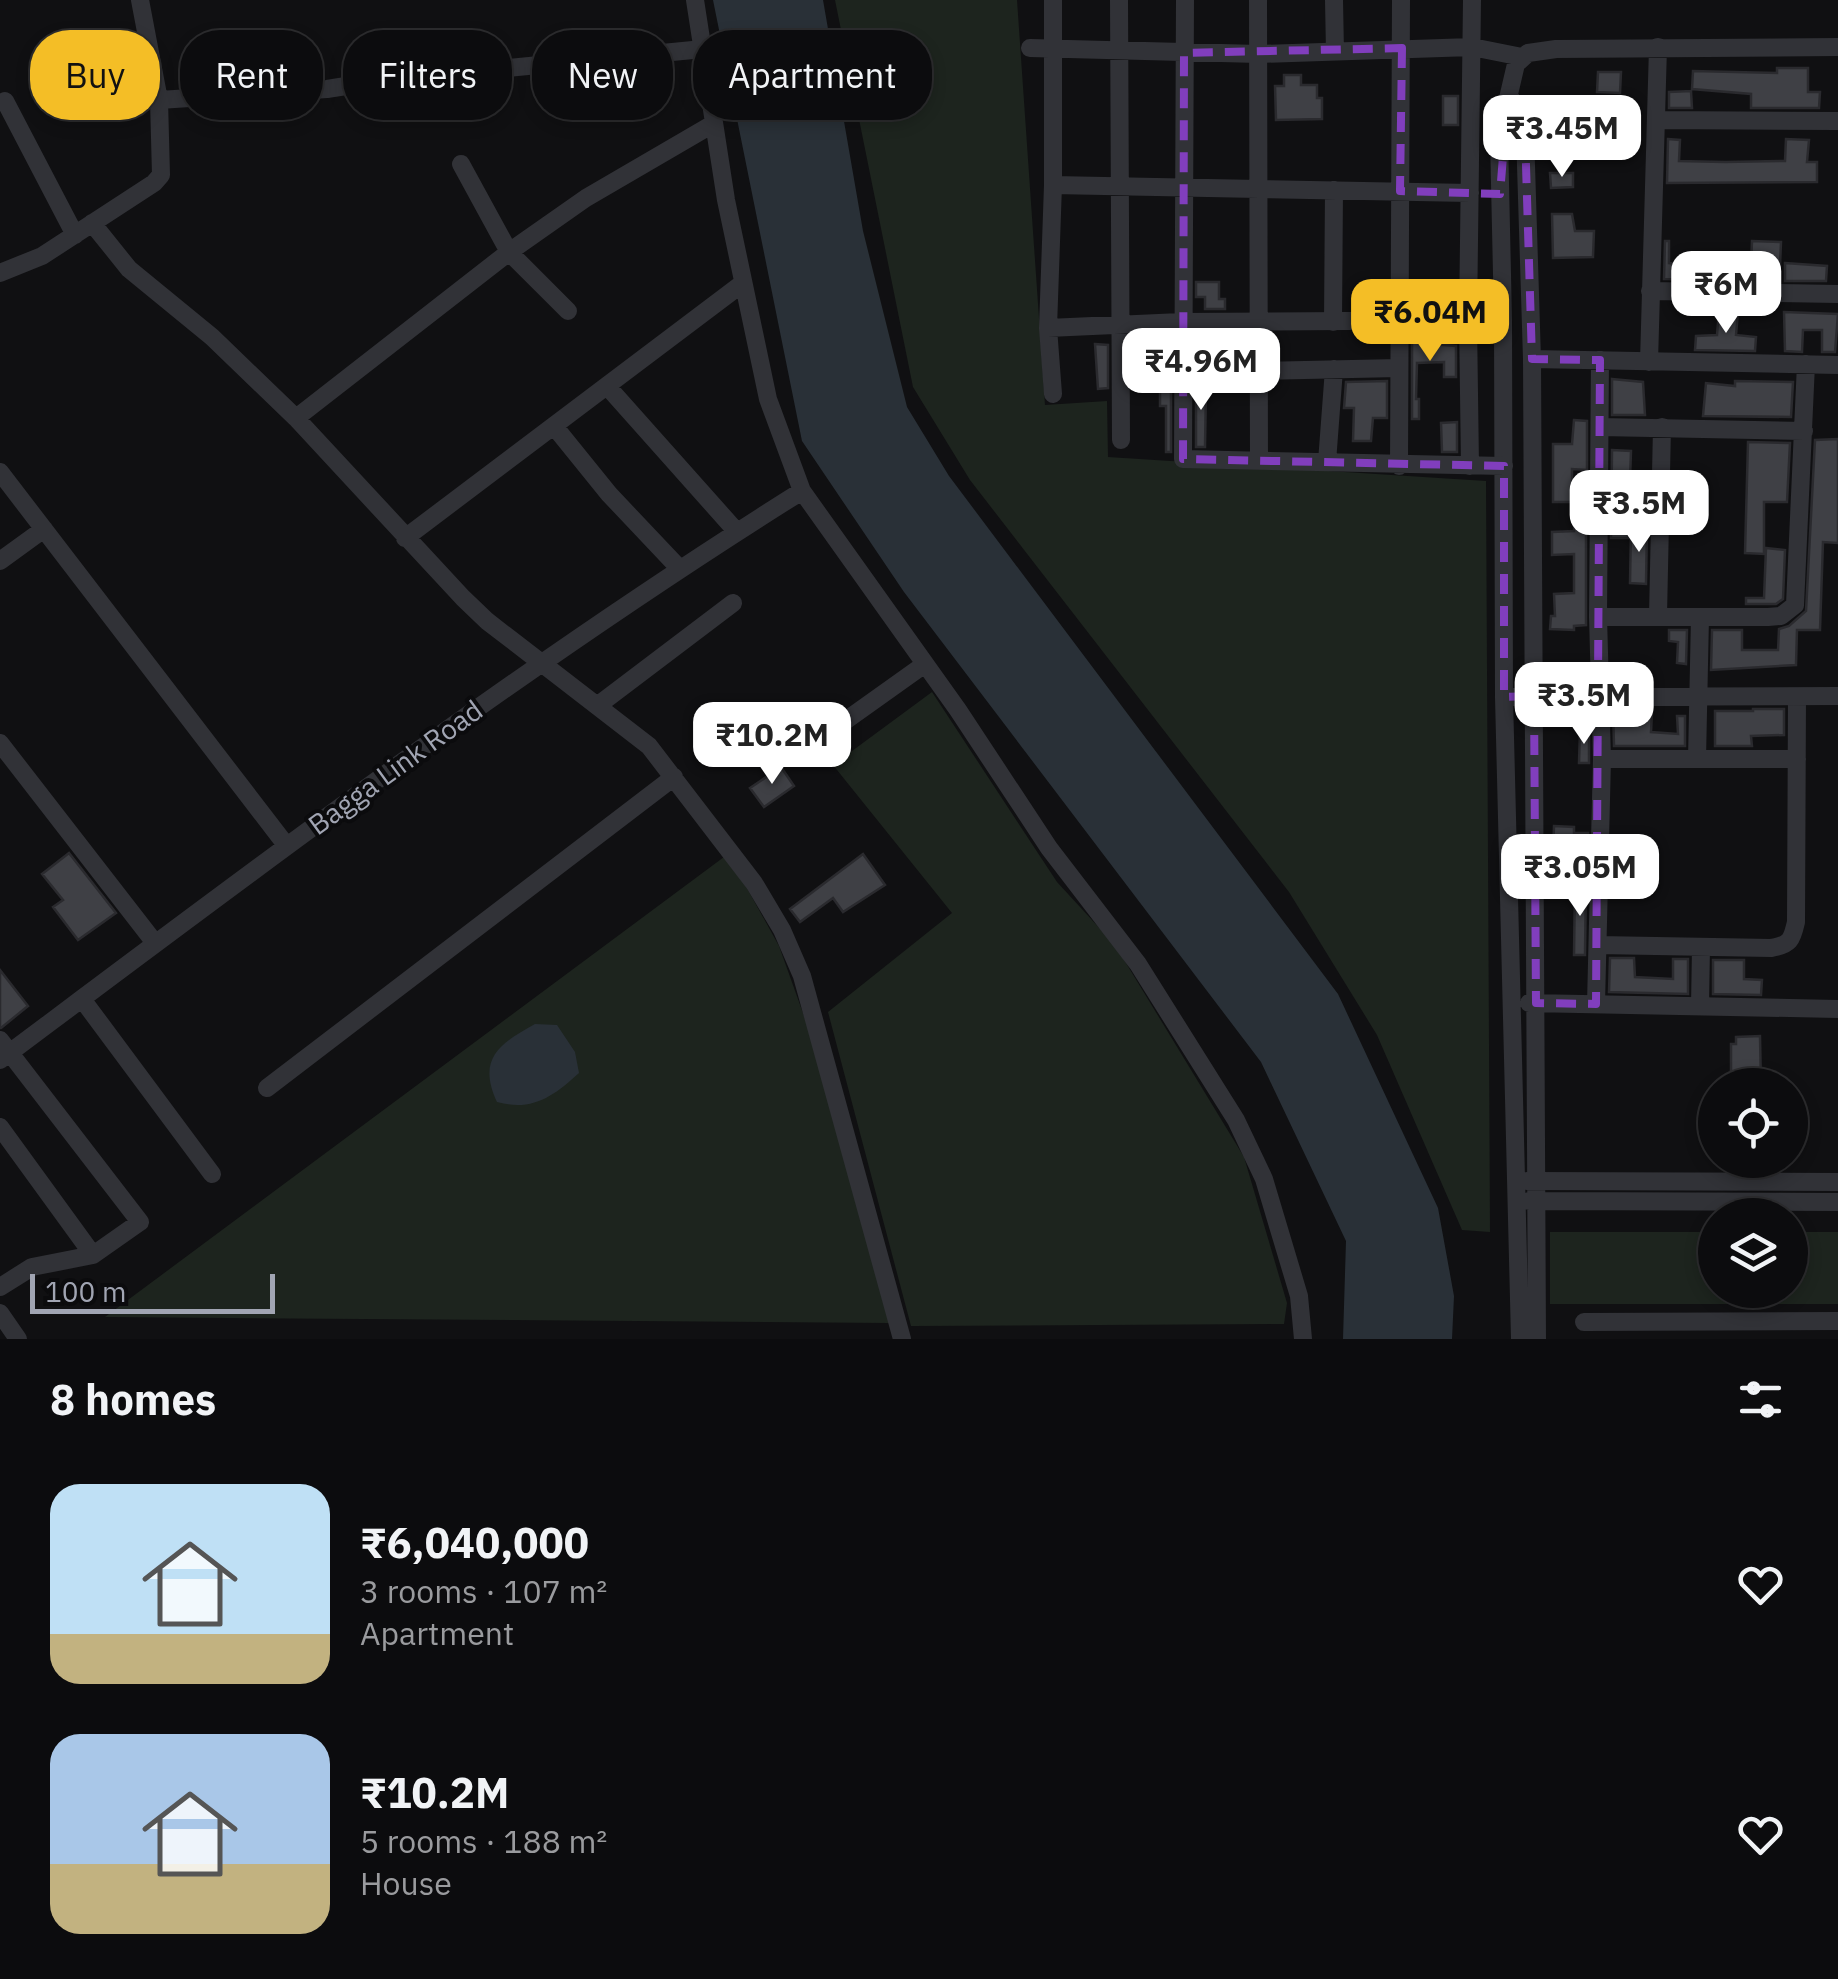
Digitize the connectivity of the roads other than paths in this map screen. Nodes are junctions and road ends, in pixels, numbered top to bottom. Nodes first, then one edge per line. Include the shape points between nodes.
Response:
1 (140, 0) edge
2 (694, 0) edge
3 (1053, 0) edge
4 (1119, 0) edge
5 (1184, 0) edge
6 (1258, 0) edge
7 (1334, 0) edge
8 (1401, 0) edge
9 (1472, 0) edge
10 (145, 30) edge
11 (700, 30) edge
12 (1658, 47) junction
13 (1838, 47) edge
14 (1030, 48) dead end
15 (1402, 48) junction
16 (1472, 48) junction
17 (693, 50) edge
18 (1052, 50) junction
19 (1119, 52) junction
20 (1334, 52) junction
21 (1184, 53) junction
22 (1259, 54) junction
23 (1522, 57) junction
24 (1508, 94) junction
25 (160, 100) edge
26 (5, 101) dead end
27 (159, 120) edge
28 (712, 120) edge
29 (1656, 120) junction
30 (1838, 121) edge
31 (713, 124) junction
32 (460, 164) dead end
33 (1054, 185) junction
34 (1121, 186) junction
35 (1184, 186) junction
36 (1260, 188) junction
37 (1334, 190) junction
38 (1400, 191) junction
39 (1470, 193) junction
40 (92, 222) junction
41 (74, 235) junction
42 (509, 252) junction
43 (0, 274) edge
44 (744, 283) junction
45 (1650, 291) junction
46 (1838, 294) edge
47 (568, 311) dead end
48 (1503, 320) junction
49 (1468, 321) junction
50 (1182, 322) junction
51 (1260, 322) junction
52 (1333, 322) junction
53 (1399, 322) junction
54 (1121, 323) junction
55 (1048, 328) junction
56 (1532, 360) junction
57 (1600, 360) junction
58 (1649, 362) junction
59 (1806, 364) junction
60 (1838, 365) edge
61 (1399, 368) junction
62 (1334, 370) junction
63 (1260, 371) junction
64 (608, 386) junction
65 (1053, 394) dead end
66 (296, 418) junction
67 (554, 426) junction
68 (1662, 427) junction
69 (1600, 428) junction
70 (1804, 431) junction
71 (1120, 440) dead end
72 (1259, 460) junction
73 (1327, 462) junction
74 (1399, 466) junction
75 (1470, 466) junction
76 (1504, 466) junction
77 (0, 472) edge
78 (802, 491) junction
79 (44, 529) junction
80 (737, 532) junction
81 (405, 538) junction
82 (0, 561) edge
83 (679, 568) junction
84 (734, 604) dead end
85 (1658, 616) junction
86 (1598, 617) junction
87 (1700, 617) junction
88 (541, 662) junction
89 (926, 664) junction
90 (1600, 695) junction
91 (1697, 695) junction
92 (1534, 696) junction
93 (1797, 696) junction
94 (1838, 696) edge
95 (1504, 697) junction
96 (596, 706) junction
97 (824, 736) dead end
98 (0, 744) edge
99 (1602, 759) junction
100 (1697, 759) junction
101 (1797, 760) junction
102 (674, 777) junction
103 (286, 846) junction
104 (156, 943) junction
105 (1598, 945) junction
106 (1701, 947) junction
107 (82, 999) junction
108 (1512, 1003) junction
109 (1536, 1003) junction
110 (1596, 1004) junction
111 (1700, 1006) junction
112 (1838, 1009) edge
113 (3, 1051) edge
114 (267, 1088) dead end
115 (0, 1127) edge
116 (212, 1174) dead end
117 (1525, 1181) junction
118 (1838, 1182) edge
119 (1517, 1201) junction
120 (1537, 1201) junction
121 (1838, 1202) edge
122 (93, 1255) junction
123 (0, 1287) edge
124 (0, 1314) edge
125 (1838, 1320) edge
126 (1584, 1322) dead end
127 (1615, 1330) edge
128 (18, 1339) edge
129 (902, 1339) edge
130 (1303, 1339) edge
131 (1520, 1339) edge
132 (1536, 1339) edge

1 - 10 street
2 - 11 street
3 - 18 street
4 - 19 street
5 - 21 street
6 - 22 street
7 - 20 street
8 - 15 street
9 - 16 street
12 - 13 street
12 - 23 street via 1556,48
12 - 29 street
14 - 18 street
15 - 16 street
15 - 20 street
15 - 38 street
16 - 23 street
16 - 39 street
17 - 25 street
18 - 19 street
18 - 33 street
19 - 21 street
19 - 34 street
20 - 22 street
21 - 22 street
21 - 35 street
22 - 36 street
23 - 24 street
24 - 48 street via 1499,137
24 - 56 street via 1525,133
26 - 41 street
27 - 40 street via 161,175
28 - 31 street
29 - 30 street
29 - 45 street
31 - 42 street
31 - 44 street
32 - 42 street
33 - 34 street
33 - 55 street
34 - 35 street
34 - 54 street
35 - 36 street
35 - 50 street
36 - 37 street
36 - 51 street
37 - 38 street
37 - 52 street
38 - 39 street
38 - 53 street
39 - 49 street
40 - 41 street
40 - 66 street via 129,268
41 - 43 street
42 - 47 street
42 - 66 street
44 - 64 street
44 - 78 street via 768,399
45 - 46 street
45 - 58 street
48 - 49 street
48 - 76 street
49 - 53 street
49 - 75 street
50 - 51 street
50 - 54 street
50 - 72 street via 1184,459
51 - 52 street
51 - 63 street
52 - 53 street
53 - 61 street
54 - 55 street
54 - 71 street
55 - 65 street
56 - 57 street
56 - 92 street
57 - 58 street
57 - 69 street
58 - 59 street
59 - 60 street
59 - 70 street
61 - 62 street
61 - 74 street
62 - 63 street
62 - 73 street
63 - 72 street
64 - 67 street
64 - 80 street
66 - 81 street
67 - 81 street
67 - 83 street
68 - 69 street
68 - 70 street
68 - 85 street
69 - 86 street
70 - 87 street via 1795,606 1781,616
72 - 73 street
73 - 74 street
74 - 75 street
75 - 76 street
76 - 95 street
77 - 79 street
78 - 80 street, Bagga Link Road
78 - 89 street
79 - 82 street
79 - 103 street
80 - 83 street, Bagga Link Road
81 - 88 street via 487,621
83 - 88 street, Bagga Link Road
84 - 96 street
85 - 86 street
85 - 87 street
86 - 90 street
87 - 91 street
88 - 96 street
88 - 103 street, Bagga Link Road
89 - 97 street
89 - 130 street via 1049,848 1138,964 1236,1120 1264,1179 1299,1296
90 - 91 street
90 - 92 street
90 - 99 street
91 - 93 street
91 - 100 street
92 - 95 street
92 - 109 street
93 - 94 street
93 - 101 street
95 - 108 street
96 - 102 street via 649,746
98 - 104 street
99 - 100 street
99 - 105 street
100 - 101 street
101 - 106 street via 1792,940 1772,948
102 - 114 street
102 - 129 street via 754,882 802,976
103 - 104 street, Bagga Link Road
104 - 107 street, Bagga Link Road
105 - 106 street
105 - 110 street
106 - 111 street
107 - 113 street, Bagga Link Road
107 - 116 street
108 - 109 street
108 - 117 street
109 - 110 street
109 - 117 street
110 - 111 street
111 - 112 street
113 - 122 street via 140,1220
115 - 122 street
117 - 118 street
117 - 119 street
117 - 120 street
119 - 120 street
119 - 131 street
120 - 121 street
120 - 132 street
122 - 123 street via 32,1267
124 - 128 street
125 - 127 street
126 - 127 street

